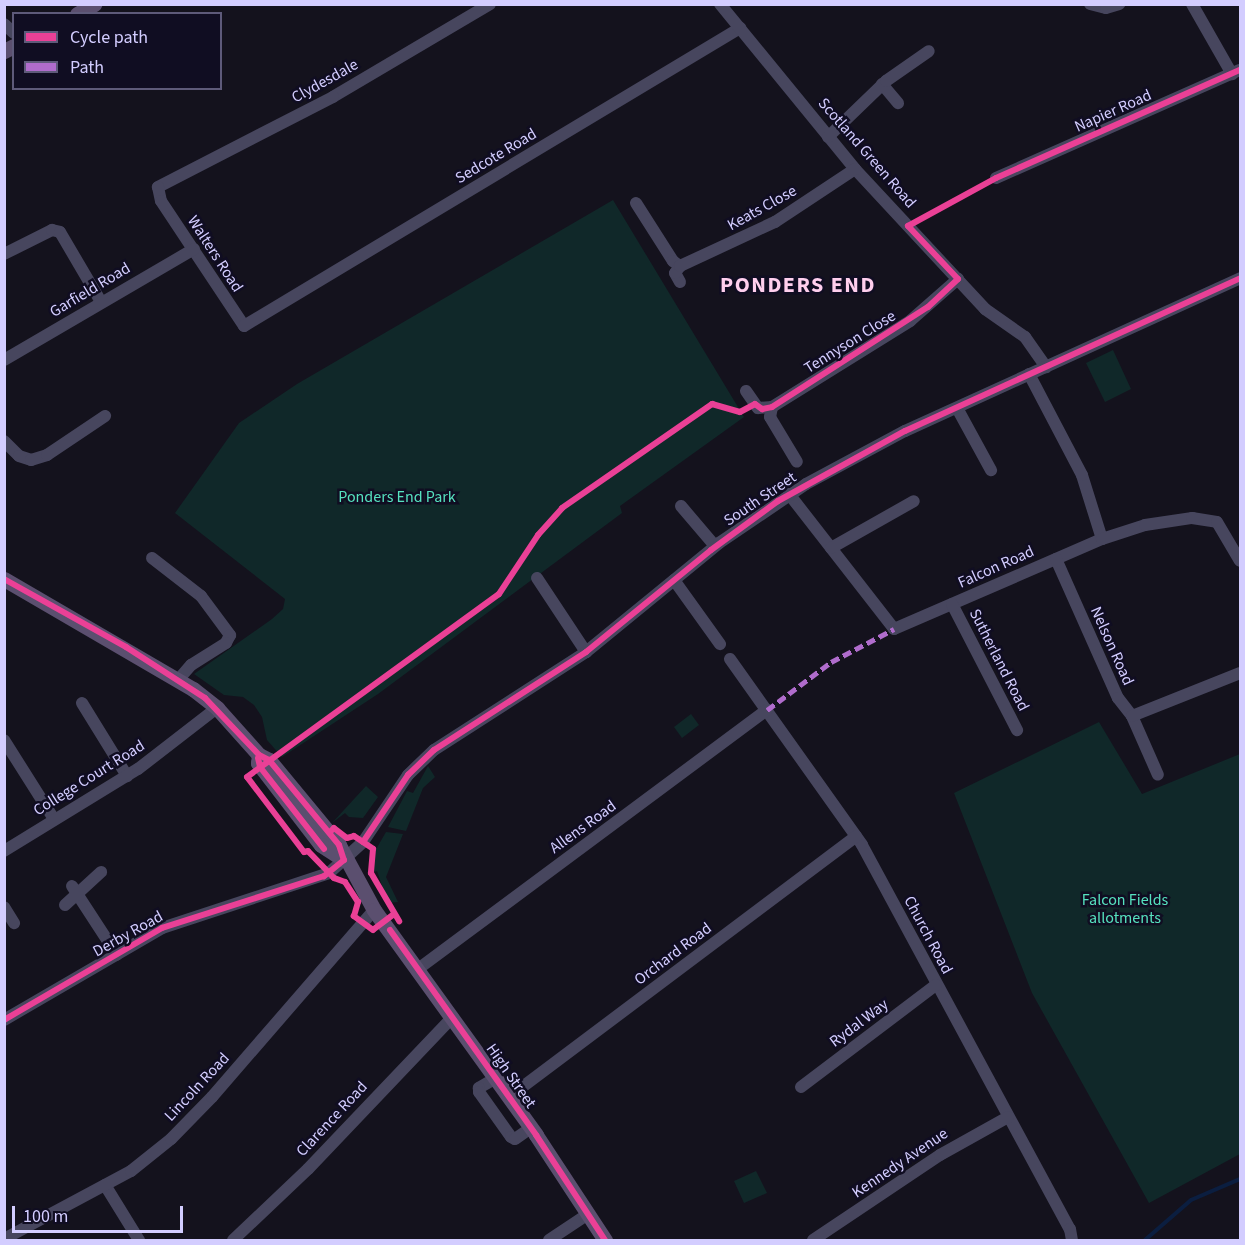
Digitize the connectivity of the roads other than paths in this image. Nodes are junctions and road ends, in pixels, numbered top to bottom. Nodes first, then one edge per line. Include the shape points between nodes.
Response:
1 (94, 4) edge
2 (490, 4) edge
3 (720, 4) edge
4 (1090, 4) edge
5 (1119, 4) edge
6 (1192, 4) edge
7 (80, 12) edge
8 (740, 28) junction
9 (929, 51) dead end
10 (1236, 72) edge
11 (882, 84) junction
12 (898, 103) dead end
13 (828, 137) junction
14 (855, 169) junction
15 (171, 178) joint
16 (996, 178) dead end
17 (636, 203) dead end
18 (194, 249) junction
19 (4, 254) edge
20 (680, 266) junction
21 (1240, 278) edge
22 (958, 279) junction
23 (680, 282) dead end
24 (101, 302) junction
25 (268, 311) joint
26 (4, 360) edge
27 (1046, 367) junction
28 (1029, 374) junction
29 (746, 391) dead end
30 (772, 407) junction
31 (957, 408) junction
32 (105, 416) dead end
33 (4, 441) edge
34 (797, 462) dead end
35 (990, 463) dead end
36 (789, 494) junction
37 (681, 506) dead end
38 (909, 507) dead end
39 (1102, 539) junction
40 (715, 546) junction
41 (831, 548) junction
42 (152, 558) dead end
43 (1056, 559) junction
44 (1240, 561) edge
45 (537, 578) dead end
46 (4, 579) edge
47 (674, 580) junction
48 (952, 604) junction
49 (720, 644) dead end
50 (586, 652) junction
51 (730, 659) dead end
52 (1240, 673) edge
53 (178, 680) junction
54 (82, 703) dead end
55 (217, 708) junction
56 (767, 710) junction
57 (1132, 716) junction
58 (1017, 730) dead end
59 (4, 740) edge
60 (1158, 775) dead end
61 (128, 776) junction
62 (54, 819) junction
63 (856, 836) junction
64 (4, 850) edge
65 (344, 860) junction
66 (101, 872) dead end
67 (75, 890) junction
68 (64, 905) dead end
69 (4, 908) edge
70 (374, 910) junction
71 (14, 923) dead end
72 (117, 955) junction
73 (418, 969) junction
74 (936, 985) junction
75 (453, 1017) junction
76 (4, 1020) edge
77 (496, 1078) junction
78 (801, 1087) dead end
79 (509, 1097) junction
80 (1008, 1117) junction
81 (531, 1128) junction
82 (105, 1185) junction
83 (588, 1214) junction
84 (4, 1239) edge
85 (139, 1240) edge
86 (233, 1240) edge
87 (549, 1240) edge
88 (605, 1240) edge
89 (813, 1240) edge
90 (1072, 1240) edge

1 - 7 main road
2 - 15 street, Clydesdale via 333,96
3 - 8 street, Scotland Green Road
4 - 5 street
6 - 10 street
8 - 13 street, Scotland Green Road
8 - 25 street, Sedcote Road
9 - 11 street
10 - 16 street, Napier Road
11 - 12 street
11 - 13 street
13 - 14 street, Scotland Green Road
14 - 20 street, Keats Close via 775,222
14 - 22 street, Scotland Green Road
15 - 18 street, Walters Road via 157,192
17 - 20 street via 673,262
18 - 24 street, Garfield Road
18 - 25 street, Walters Road via 244,326
19 - 24 street via 52,230 60,232
20 - 23 street via 675,273
21 - 27 street, South Street
22 - 27 street, Scotland Green Road via 990,313 1025,337
22 - 30 street, Tennyson Close via 910,321
24 - 26 street, Garfield Road
27 - 28 street, South Street
28 - 31 street, South Street
28 - 39 street via 1082,475
29 - 30 street via 758,408
30 - 34 street via 770,417
31 - 35 street
31 - 36 street, South Street via 878,445
32 - 33 street via 47,455 31,460 19,456
36 - 40 street, South Street
36 - 41 street, Falcon Road
37 - 40 street
38 - 41 street
39 - 43 street, Falcon Road
39 - 44 street, Falcon Road via 1145,525 1192,518 1217,522
40 - 47 street, South Street
41 - 48 street, Falcon Road via 894,629
42 - 53 street via 201,596 230,635 226,643 196,662
43 - 48 street, Falcon Road
43 - 57 street, Nelson Road via 1118,698
45 - 50 street
46 - 53 main road, High Street
47 - 49 street
47 - 50 street, South Street
48 - 58 street, Sutherland Road
50 - 65 street, South Street via 419,762 363,843
51 - 56 street, Church Road
52 - 57 street
53 - 55 main road, High Street
54 - 61 street
55 - 61 street, College Court Road
55 - 65 main road, High Street via 259,755 269,760 339,845
56 - 63 street, Church Road
56 - 73 street, Allens Road
57 - 60 street, Nelson Road
59 - 62 street
61 - 62 street, College Court Road
62 - 64 street, College Court Road
63 - 74 street, Church Road
63 - 79 street, Orchard Road
65 - 70 main road, High Street
65 - 72 street, Derby Road via 329,873 308,881 188,917
66 - 67 street
67 - 68 street
67 - 72 street
69 - 71 street
70 - 73 main road, High Street
70 - 82 street, Lincoln Road via 205,1106 139,1166
72 - 76 street, Derby Road
73 - 75 main road, High Street
74 - 78 street, Rydal Way
74 - 80 street, Church Road
75 - 77 main road, High Street
75 - 86 street, Clarence Road via 308,1169
77 - 79 main road, High Street
77 - 81 street via 479,1088 479,1092 511,1137
79 - 81 main road, High Street
80 - 89 street, Kennedy Avenue via 940,1155
80 - 90 street, Church Road via 1070,1229
81 - 83 main road, High Street
82 - 84 street, Lincoln Road
82 - 85 street
83 - 87 street
83 - 88 main road, High Street

